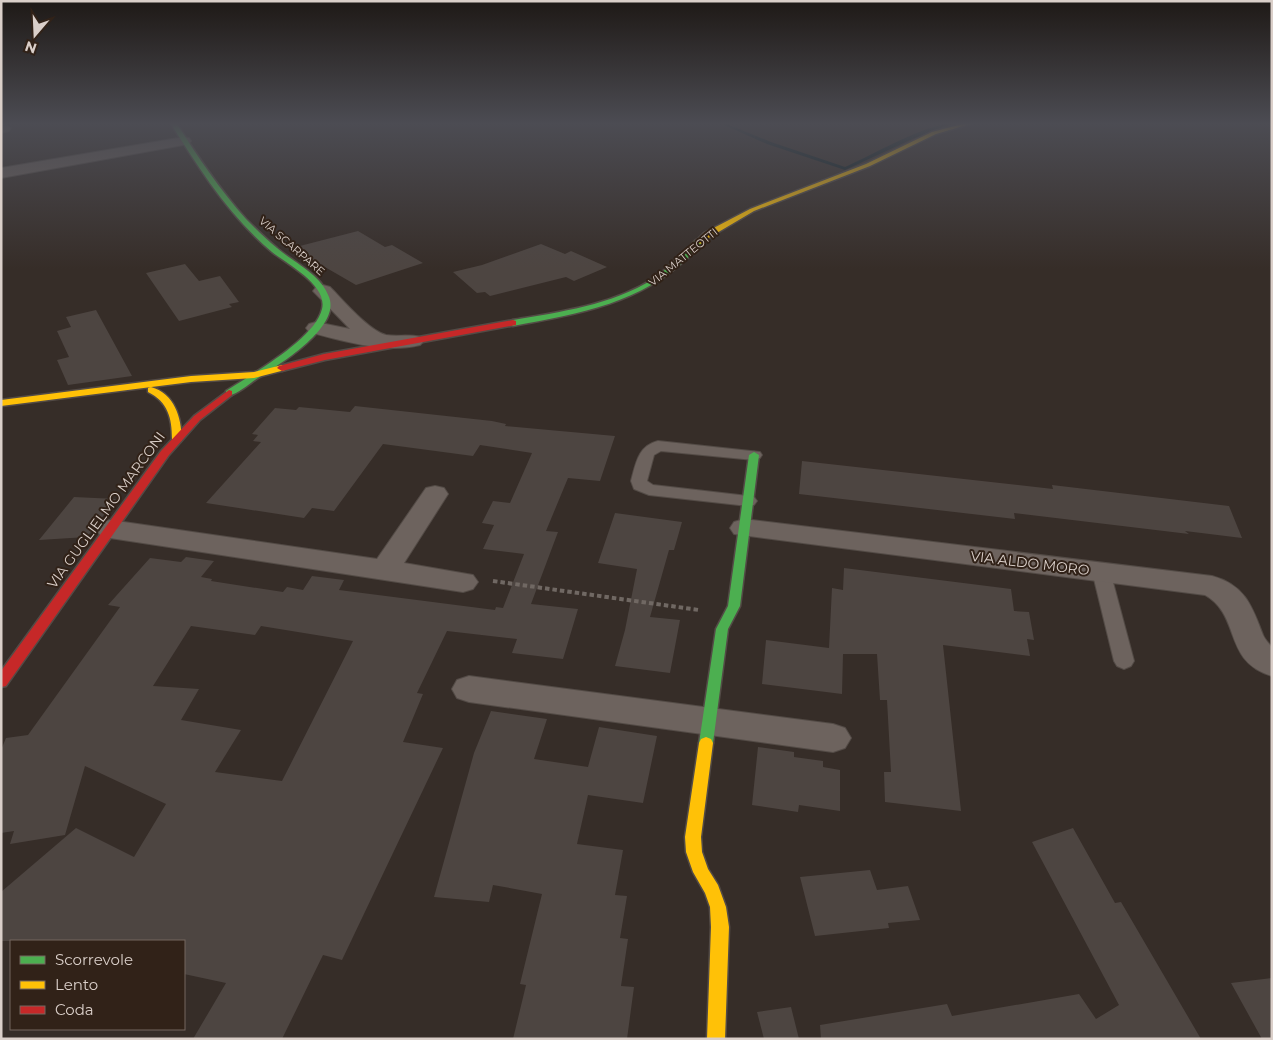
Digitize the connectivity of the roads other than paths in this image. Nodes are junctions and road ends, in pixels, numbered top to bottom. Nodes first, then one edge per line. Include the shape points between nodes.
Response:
1 (205, 173) edge
2 (849, 173) edge
3 (323, 291) junction
4 (312, 332) junction
5 (414, 341) joint
6 (390, 344) junction
7 (254, 374) junction
8 (112, 388) junction
9 (151, 390) junction
10 (232, 390) junction
11 (178, 393) dead end
12 (210, 395) dead end
13 (1, 403) edge
14 (177, 439) junction
15 (754, 455) joint
16 (435, 494) dead end
17 (746, 514) junction
18 (110, 529) junction
19 (385, 570) junction
20 (1100, 571) junction
21 (463, 582) road end
22 (1124, 661) dead end
23 (1272, 664) edge
24 (1, 682) edge
25 (469, 690) dead end
26 (709, 721) junction
27 (832, 738) dead end
28 (716, 1039) edge

1 - 3 street, VIA SCARPARE via 254,231
2 - 5 street, VIA MATTEOTTI via 752,210 706,235 657,279 627,295 541,318
3 - 4 street, VIA SCARPARE via 328,306 326,314
3 - 6 street, VIA MATTEOTTI via 365,332
4 - 6 street, VIA MATTEOTTI via 316,342 345,348
4 - 7 street, VIA SCARPARE via 281,358
5 - 6 street, VIA MATTEOTTI
6 - 7 street, VIA MATTEOTTI
7 - 8 street
7 - 10 street, VIA GUGLIELMO MARCONI
8 - 9 street
8 - 13 street
9 - 11 street
9 - 14 street via 161,393 175,411
10 - 12 street
10 - 14 street, VIA GUGLIELMO MARCONI
14 - 18 street, VIA GUGLIELMO MARCONI
15 - 17 street
15 - 17 lane via 658,446 647,453 639,483 649,490
16 - 19 street
17 - 20 street, VIA ALDO MORO
17 - 26 street via 734,606 722,629
18 - 19 street
18 - 24 street, VIA GUGLIELMO MARCONI
19 - 21 street
20 - 22 lane
20 - 23 street, VIA ALDO MORO via 1204,584 1221,590 1235,604 1256,654
25 - 26 street
26 - 27 street
26 - 28 street via 693,836 694,852 712,890 720,920

